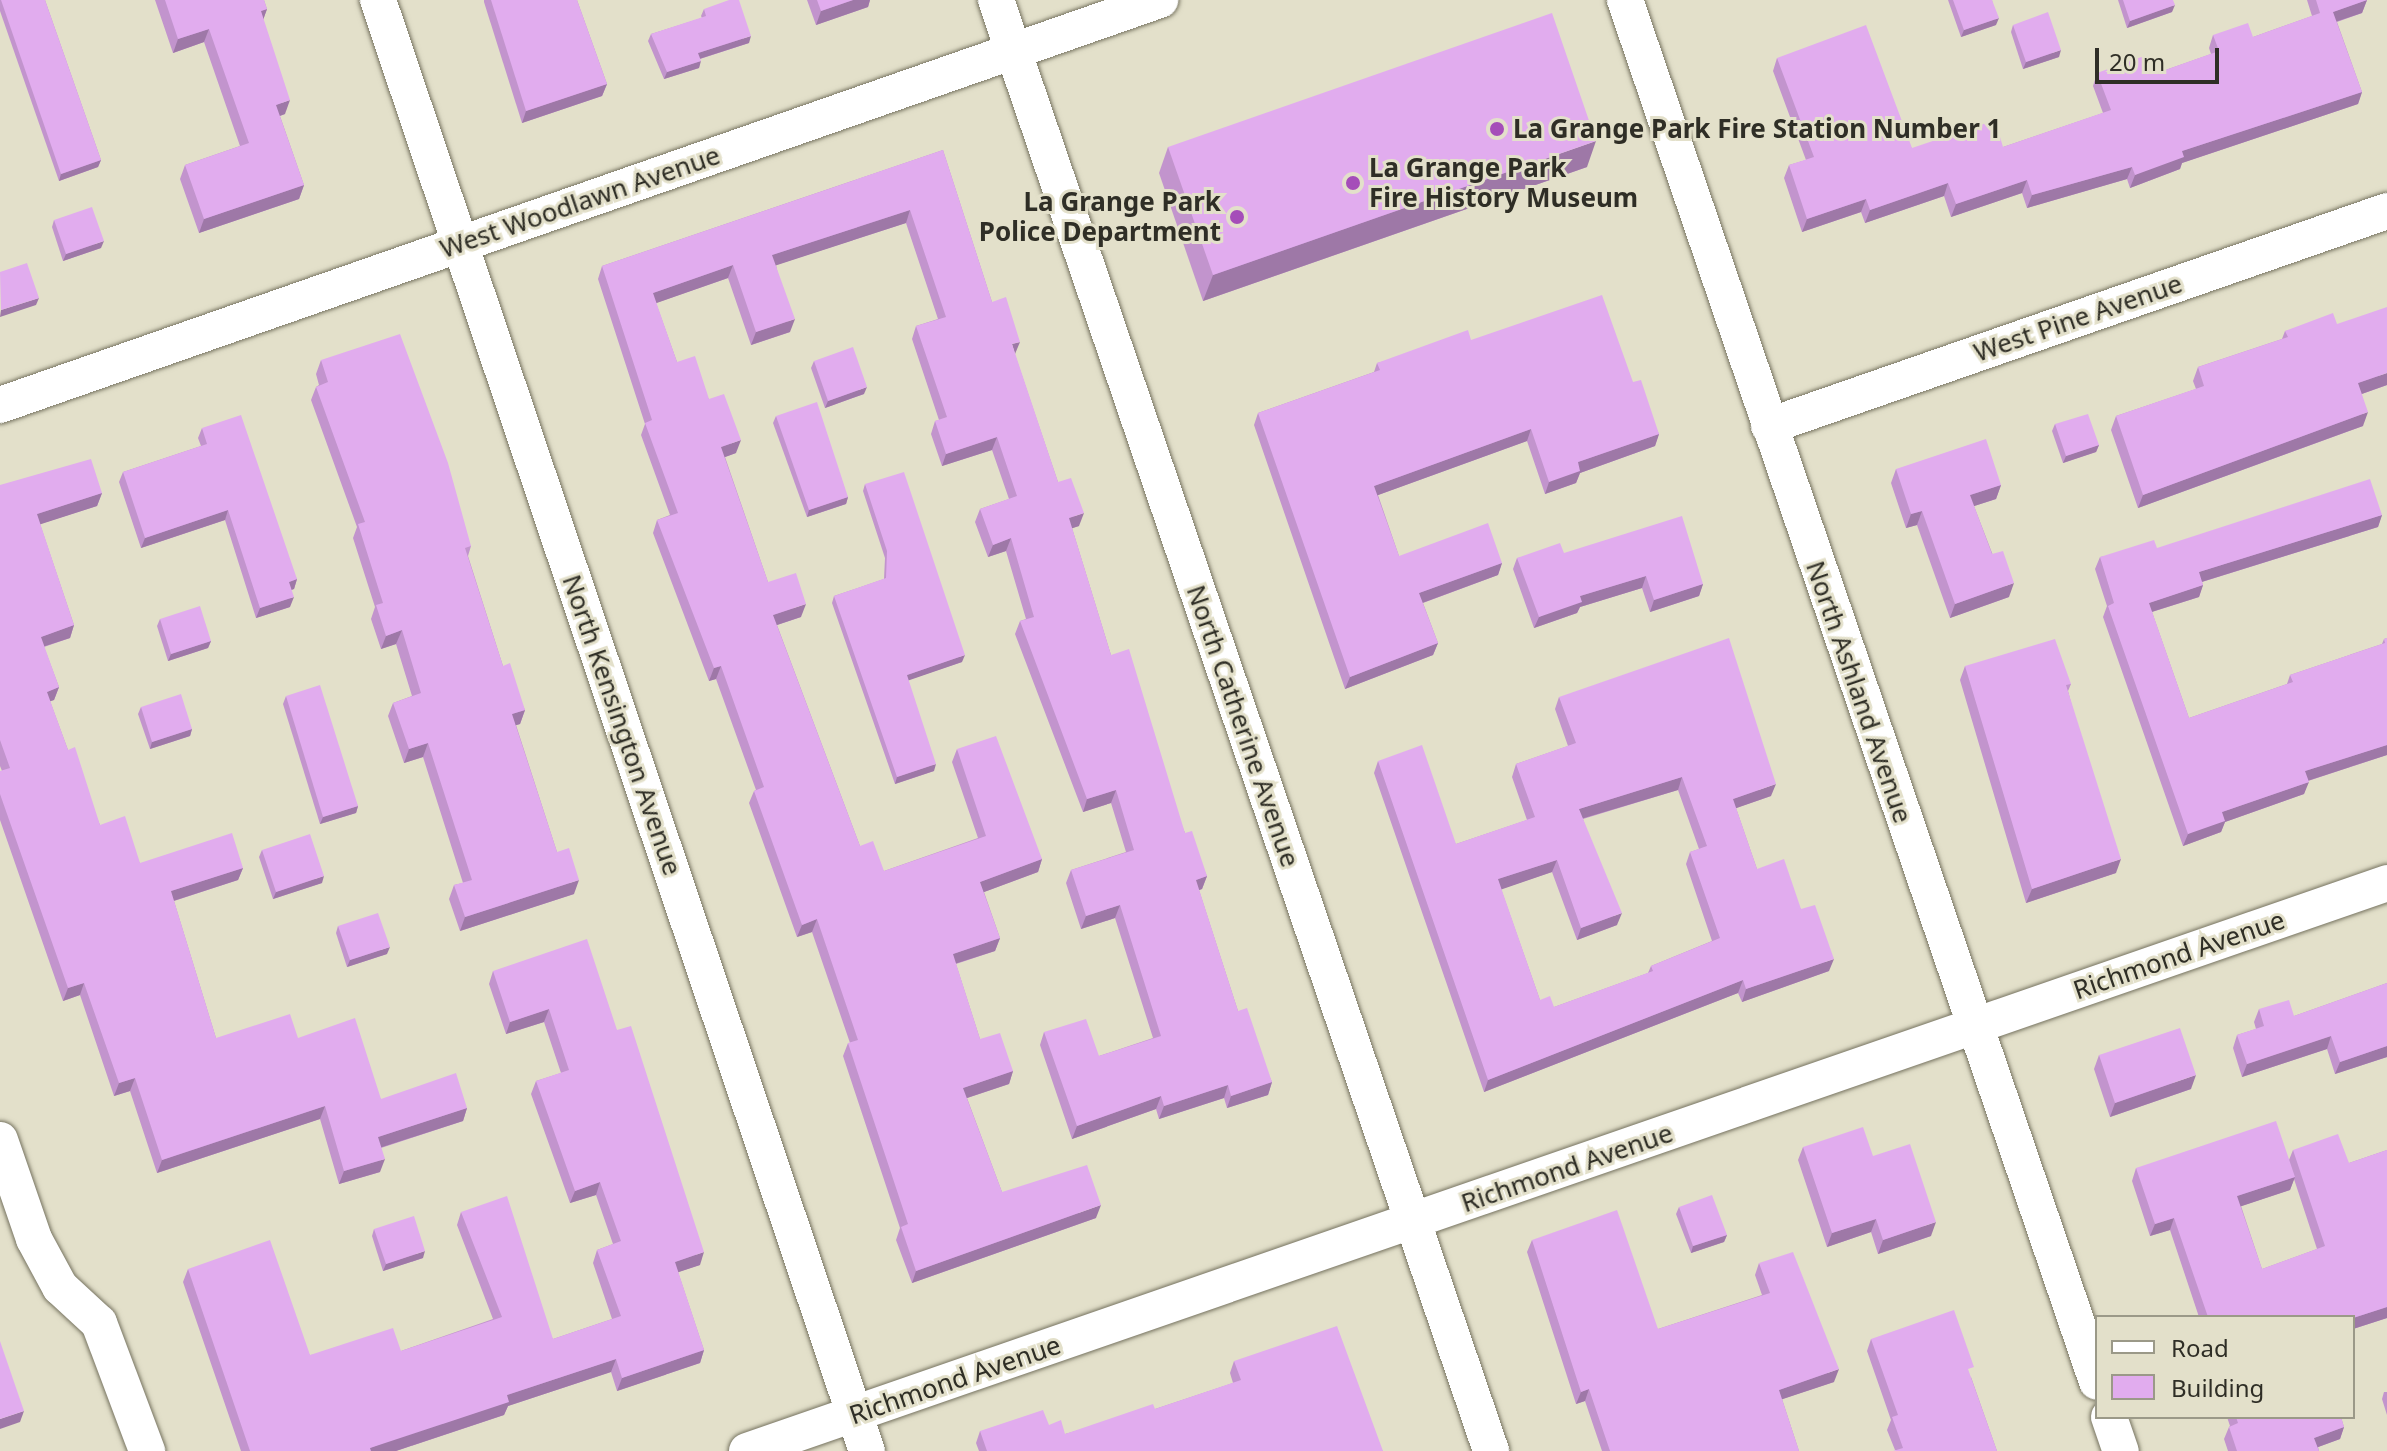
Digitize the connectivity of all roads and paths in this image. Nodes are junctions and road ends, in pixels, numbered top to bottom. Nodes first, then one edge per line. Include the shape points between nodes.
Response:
1 (378, 0) edge
2 (996, 0) edge
3 (1160, 0) edge
4 (1625, 0) edge
5 (1013, 51) junction
6 (2387, 211) edge
7 (460, 243) junction
8 (0, 405) edge
9 (1769, 426) junction
10 (2387, 883) edge
11 (1972, 1027) junction
12 (0, 1140) edge
13 (1412, 1223) junction
14 (2095, 1376) edge
15 (854, 1415) junction
16 (2110, 1419) edge
17 (147, 1451) edge
18 (747, 1451) edge
19 (867, 1451) edge
20 (1491, 1451) edge
21 (2121, 1451) edge

1 - 7 street, North Kensington Avenue
2 - 5 street, North Catherine Avenue
3 - 5 street, West Woodlawn Avenue
4 - 9 street, North Ashland Avenue
5 - 7 street, West Woodlawn Avenue
5 - 13 street, North Catherine Avenue
6 - 9 street, West Pine Avenue
7 - 8 street, West Woodlawn Avenue
7 - 15 street, North Kensington Avenue
9 - 11 street, North Ashland Avenue
10 - 11 street, Richmond Avenue
11 - 13 street, Richmond Avenue
11 - 14 street, North Ashland Avenue
12 - 17 street via 34,1239 60,1287 99,1323
13 - 15 street, Richmond Avenue
13 - 20 street, North Catherine Avenue
15 - 18 street, Richmond Avenue
15 - 19 street, North Kensington Avenue
16 - 21 street

